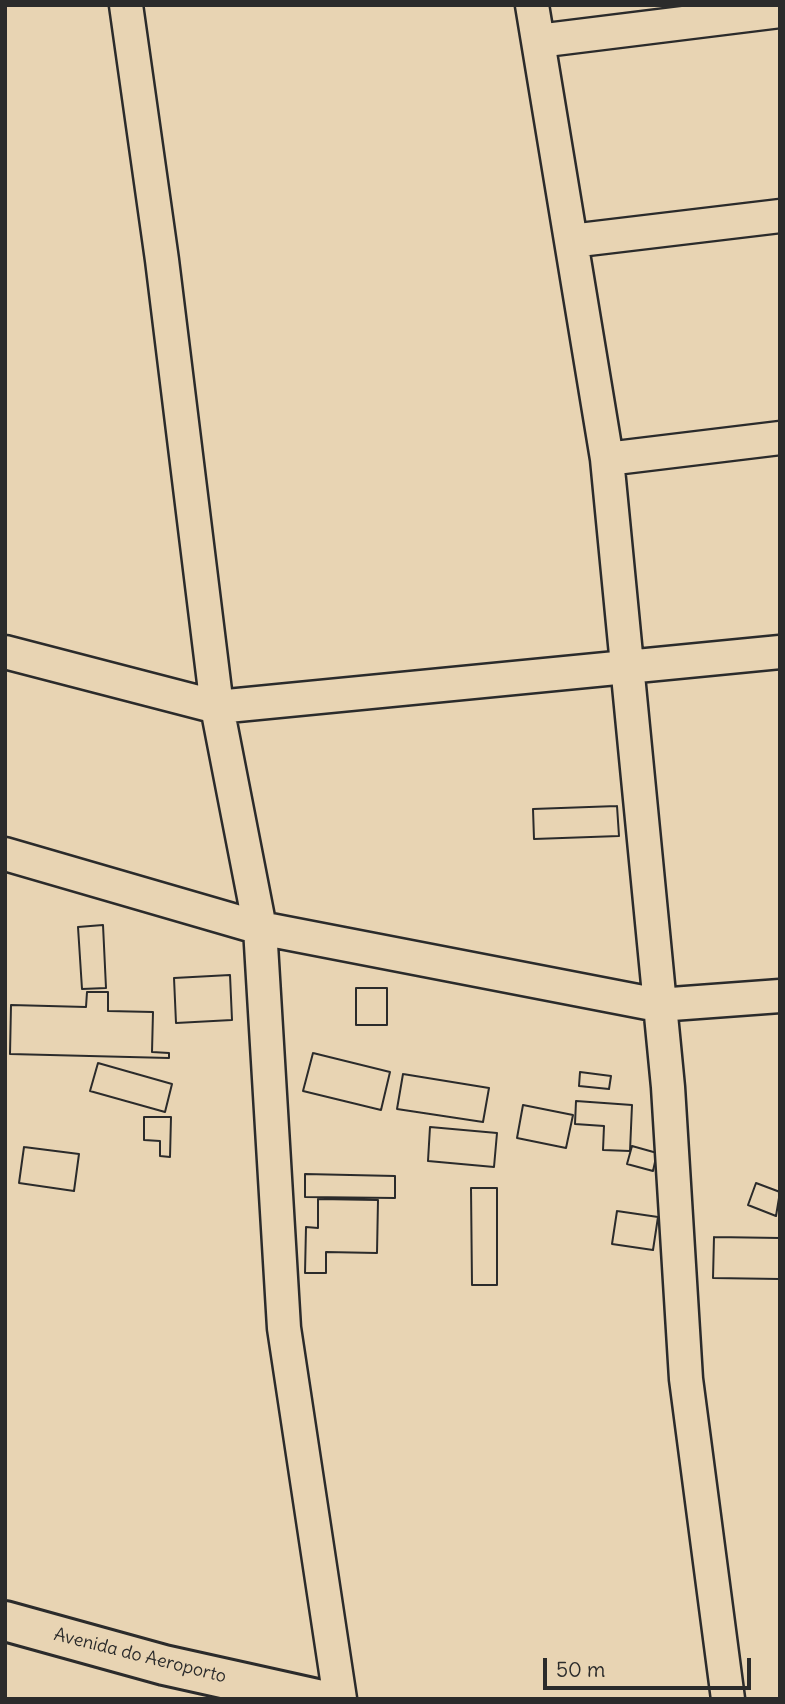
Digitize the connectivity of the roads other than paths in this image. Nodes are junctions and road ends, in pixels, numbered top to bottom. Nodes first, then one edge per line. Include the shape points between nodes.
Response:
1 (126, 5) edge
2 (532, 5) edge
3 (780, 11) edge
4 (538, 41) junction
5 (780, 216) edge
6 (571, 241) junction
7 (780, 438) edge
8 (607, 459) junction
9 (5, 652) edge
10 (780, 652) edge
11 (626, 669) junction
12 (216, 707) junction
13 (5, 854) edge
14 (260, 928) junction
15 (780, 996) edge
16 (658, 1005) junction
17 (5, 1621) edge
18 (317, 1699) edge
19 (340, 1699) edge
20 (729, 1699) edge

1 - 12 street
2 - 4 street
3 - 4 street
4 - 6 street
5 - 6 street
6 - 8 street
7 - 8 street
8 - 11 street
9 - 12 street
10 - 11 street
11 - 12 street
11 - 16 street
12 - 14 street
13 - 14 street
14 - 16 street
14 - 19 street via 284,1328
15 - 16 street
16 - 20 street via 668,1087 686,1379
17 - 18 main road, Avenida do Aeroporto via 163,1665

